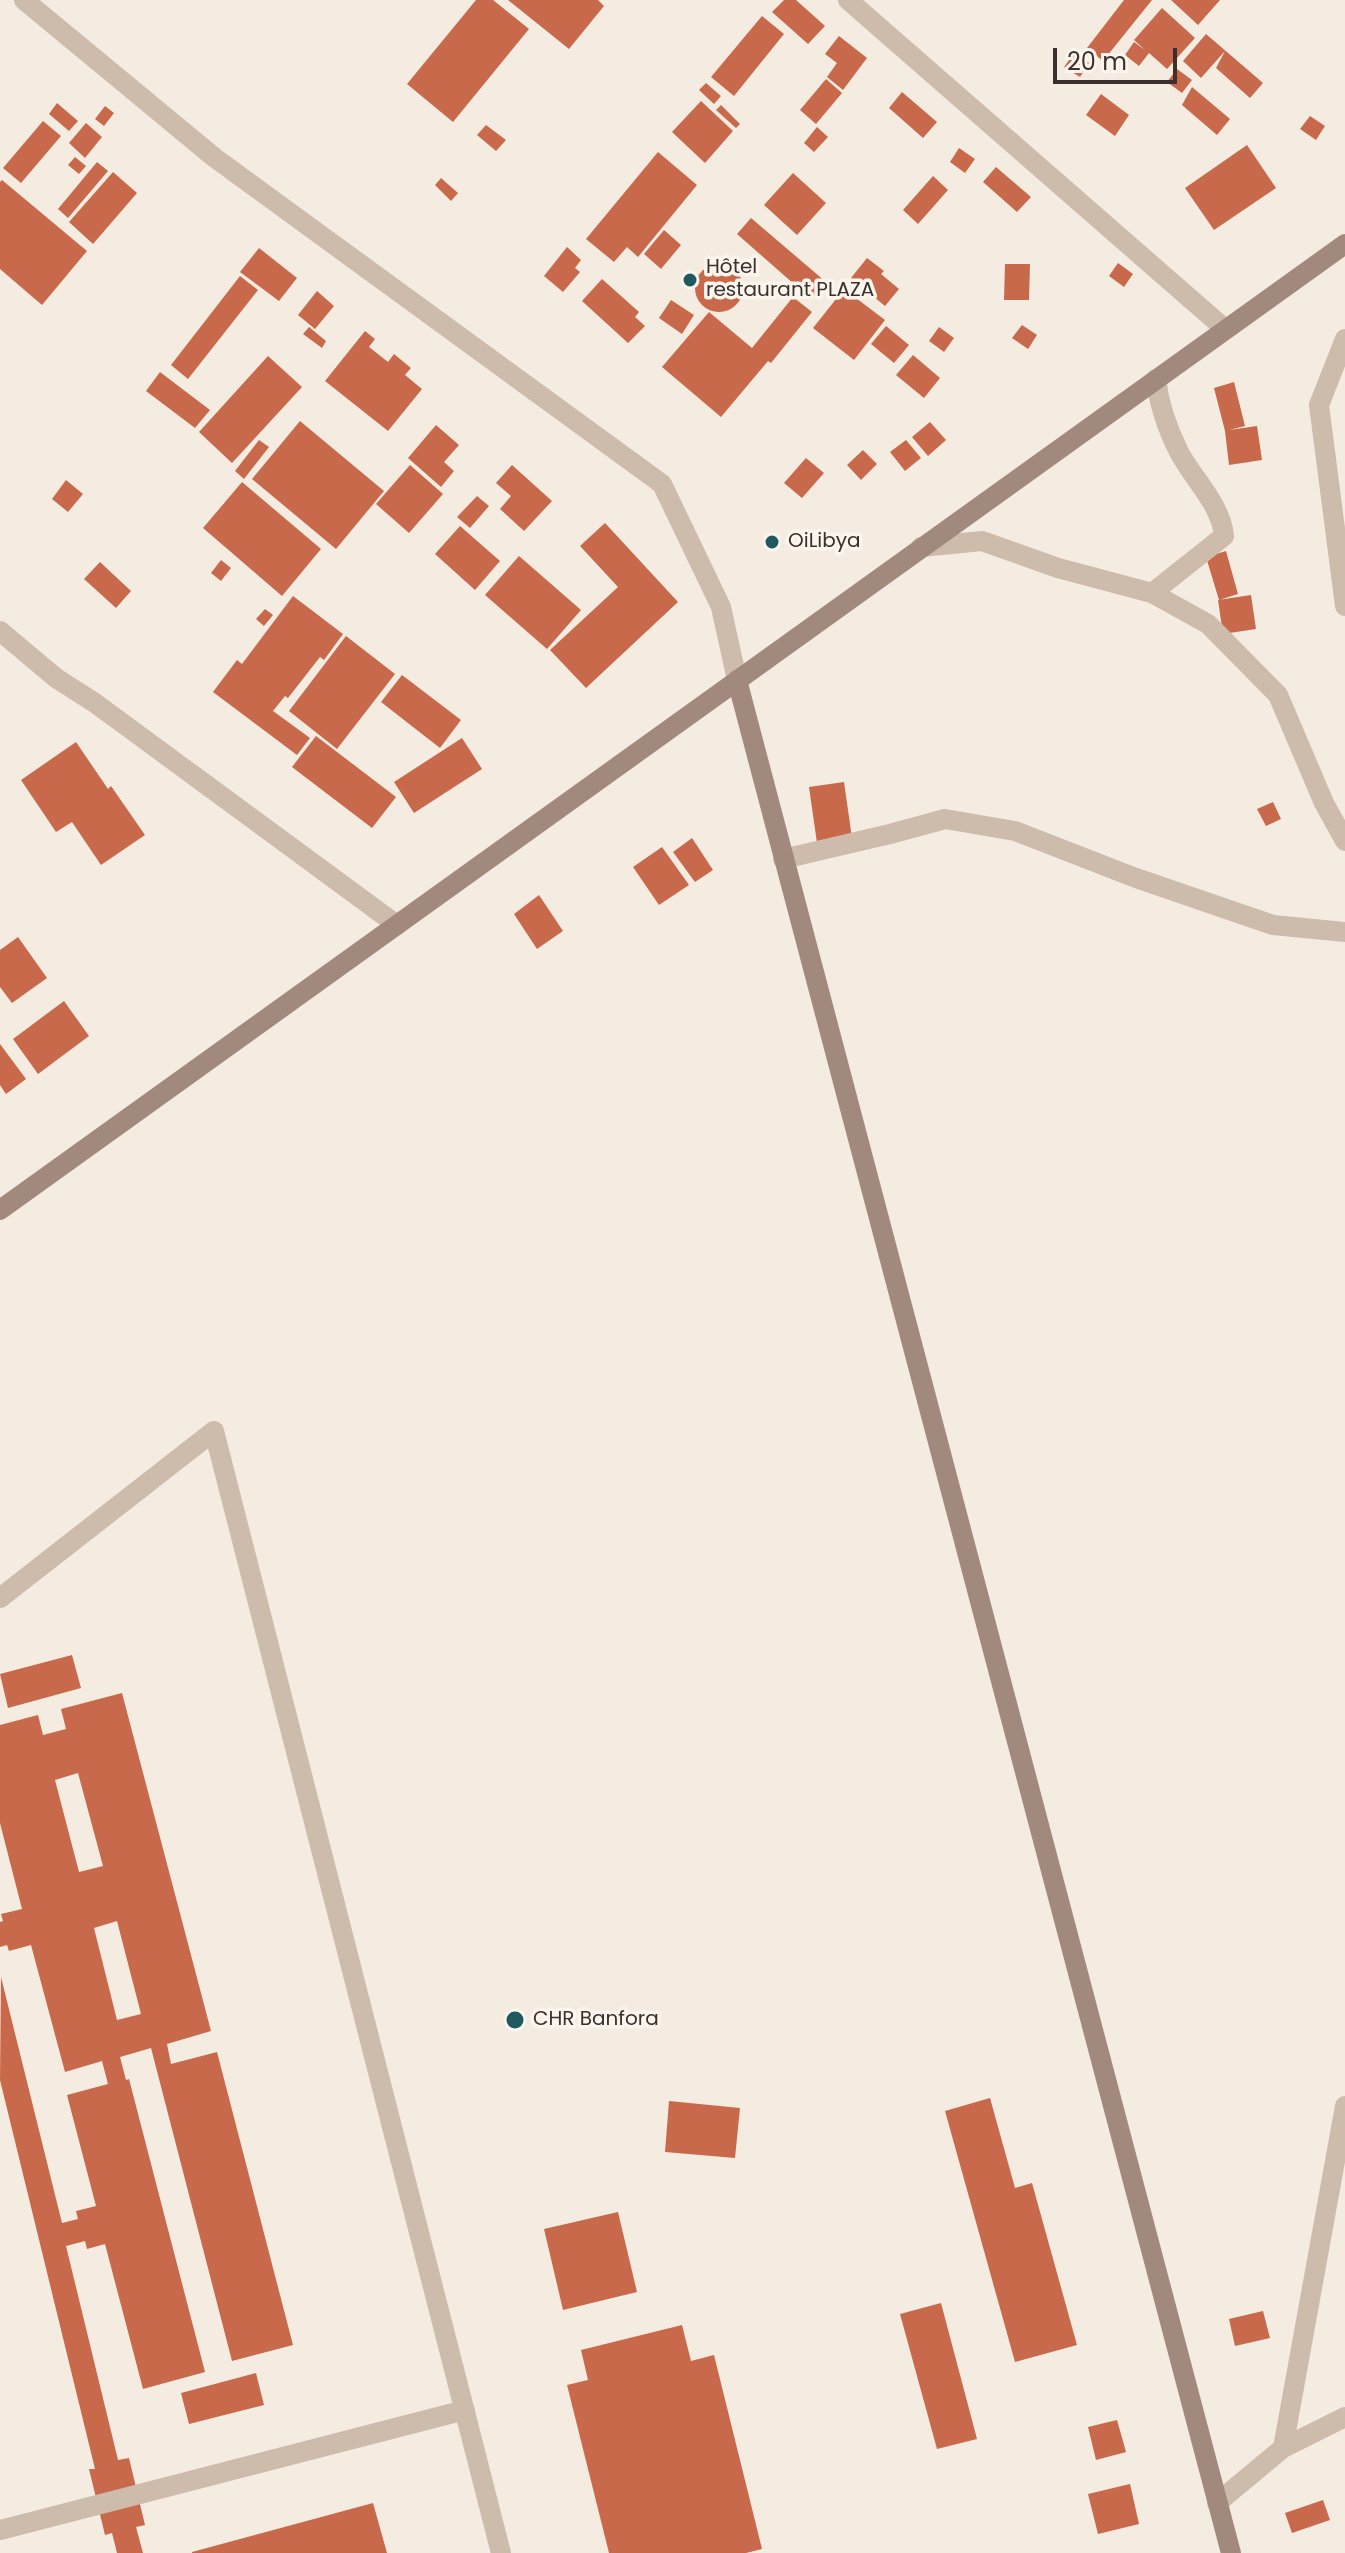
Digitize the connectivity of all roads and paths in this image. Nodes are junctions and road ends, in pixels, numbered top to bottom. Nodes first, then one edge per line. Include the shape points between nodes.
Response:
1 (24, 0) edge
2 (848, 0) edge
3 (1345, 244) edge
4 (1225, 329) junction
5 (1345, 339) edge
6 (1156, 379) junction
7 (921, 547) junction
8 (1152, 593) junction
9 (1345, 606) edge
10 (0, 631) edge
11 (737, 680) junction
12 (1345, 841) edge
13 (783, 859) junction
14 (397, 925) junction
15 (1345, 932) edge
16 (0, 1210) edge
17 (0, 1598) edge
18 (1345, 2106) edge
19 (465, 2410) junction
20 (1345, 2417) edge
21 (1283, 2448) junction
22 (1217, 2503) junction
23 (0, 2530) edge
24 (501, 2553) edge
25 (1231, 2553) edge

1 - 11 street via 215,158 662,484 721,607
2 - 4 street
3 - 4 street
4 - 6 street
5 - 9 street via 1319,405
6 - 7 street
6 - 8 street via 1160,407 1179,453 1222,521 1224,536
7 - 8 street via 982,541
7 - 11 street
8 - 12 street via 1208,624 1278,695
10 - 14 street via 56,678
11 - 13 street
11 - 14 street
13 - 15 street via 945,819 1015,831 1273,925
13 - 22 street
14 - 16 street
17 - 19 street via 214,1431
18 - 21 street
19 - 23 street
19 - 24 street
20 - 21 street
21 - 22 street
22 - 25 street

